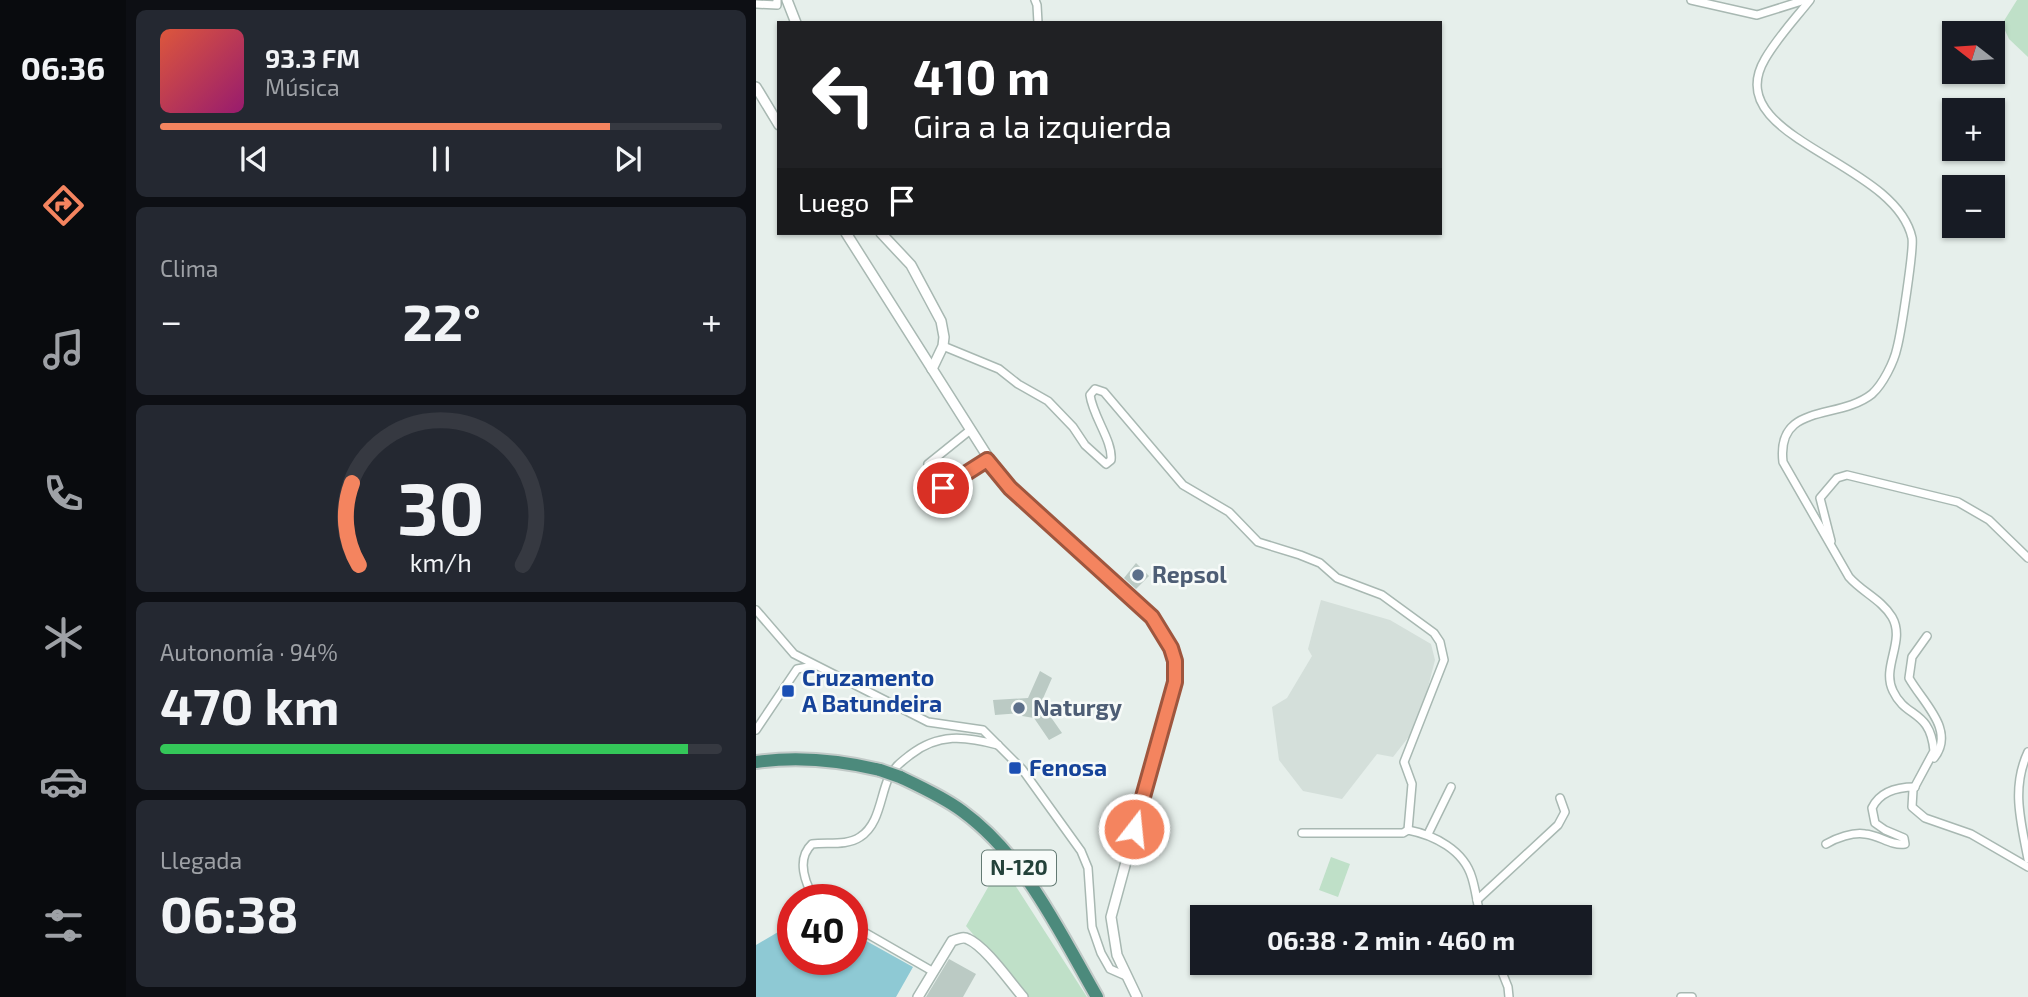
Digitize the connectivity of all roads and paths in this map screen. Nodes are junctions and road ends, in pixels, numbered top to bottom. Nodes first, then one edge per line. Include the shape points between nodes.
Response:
1 (777, 0) edge
2 (787, 0) edge
3 (1035, 0) edge
4 (1691, 0) edge
5 (1808, 0) edge
6 (756, 5) edge
7 (795, 21) edge
8 (1038, 21) edge
9 (756, 87) edge
10 (777, 122) edge
11 (847, 235) edge
12 (883, 235) edge
13 (943, 346) junction
14 (932, 369) junction
15 (969, 431) junction
16 (987, 460) junction
17 (1833, 550) junction
18 (2028, 558) edge
19 (756, 610) edge
20 (1927, 636) dead end
21 (814, 666) junction
22 (756, 730) edge
23 (998, 745) junction
24 (2028, 752) edge
25 (756, 762) edge
26 (1928, 765) junction
27 (1915, 787) junction
28 (1451, 788) dead end
29 (1560, 798) dead end
30 (1408, 830) junction
31 (1302, 833) dead end
32 (1428, 834) junction
33 (1826, 844) dead end
34 (2028, 859) edge
35 (2028, 867) edge
36 (809, 884) edge
37 (1477, 900) junction
38 (1478, 905) edge
39 (868, 934) edge
40 (932, 971) junction
41 (1503, 975) edge
42 (1126, 976) junction
43 (918, 997) edge
44 (1023, 997) edge
45 (1097, 997) edge
46 (1137, 997) edge
47 (1509, 997) edge
48 (1681, 997) edge
49 (1692, 997) edge

1 - 6 street via 778,5
2 - 7 street
3 - 8 street
4 - 5 street via 1757,15
5 - 17 street via 1764,60 1756,87 1762,108 1782,130 1886,195 1904,217 1913,240 1897,349 1874,392 1856,404 1803,418 1788,428 1781,443 1783,462
9 - 10 street
11 - 14 street
12 - 13 street via 911,265 941,321
13 - 14 street
13 - 30 street via 999,369 1048,401 1106,464 1112,453 1094,416 1090,395 1094,389 1104,392 1182,485 1229,512 1258,542 1300,555 1337,578 1382,595 1434,633 1444,660 1404,762 1412,784
14 - 15 street
15 - 16 street
15 - 16 street via 928,464 943,488
16 - 42 street via 1010,488 1145,610 1165,636 1175,661 1175,682 1113,905 1114,944
17 - 18 street via 1820,498 1837,478 1847,475 1958,502 1989,520
17 - 26 street via 1858,587 1878,601 1894,621 1896,647 1890,683 1902,703 1929,726 1934,751
19 - 21 street via 793,654
20 - 26 street via 1912,657 1909,678 1943,734 1942,747
21 - 22 street via 797,669
21 - 23 street via 928,722 983,730
23 - 36 street via 970,737 944,738 920,747 896,766 877,814 859,838 812,844 806,849 803,870
23 - 42 street via 1022,769 1082,851 1088,868 1092,927 1101,953 1110,969
24 - 34 street via 2017,796
25 - 45 highway, N-120, bridge via 846,762 900,777 961,810 1000,845 1040,897
26 - 27 street
27 - 33 street via 1889,791 1872,808 1875,823 1905,838 1905,844 1866,834
27 - 35 street via 1911,799 1916,813 1971,834
28 - 32 street
29 - 37 street via 1565,812 1558,825
30 - 31 street
30 - 32 street
32 - 37 street via 1450,847 1471,875
37 - 38 street
39 - 40 street
40 - 43 street
40 - 44 street via 952,941 970,939
41 - 47 street
42 - 46 street
48 - 49 street

